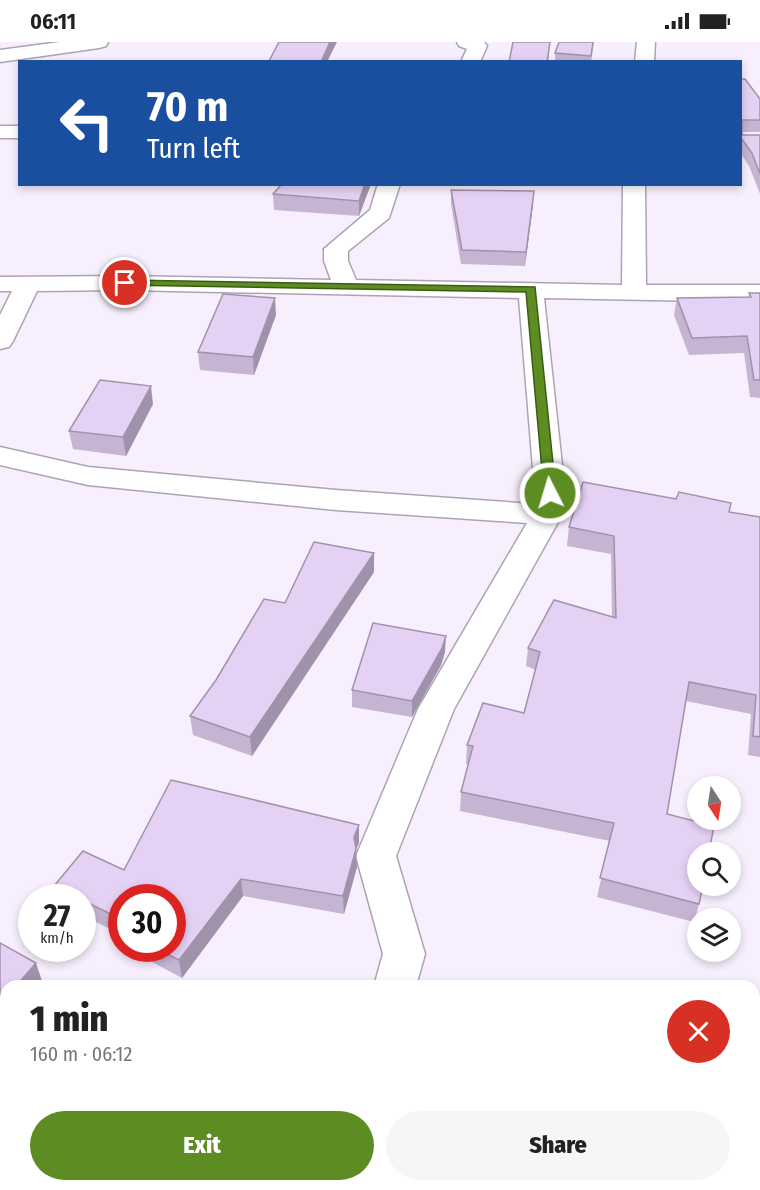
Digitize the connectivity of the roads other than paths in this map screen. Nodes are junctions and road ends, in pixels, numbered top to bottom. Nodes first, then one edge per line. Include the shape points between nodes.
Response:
1 (11, 42) edge
2 (99, 42) edge
3 (466, 42) edge
4 (646, 42) edge
5 (0, 50) edge
6 (0, 56) edge
7 (471, 60) edge
8 (644, 60) edge
9 (0, 132) edge
10 (18, 132) edge
11 (388, 186) edge
12 (634, 186) edge
13 (0, 284) edge
14 (27, 284) junction
15 (346, 287) junction
16 (531, 289) junction
17 (634, 292) junction
18 (760, 292) edge
19 (0, 341) edge
20 (0, 456) edge
21 (547, 515) junction
22 (397, 980) edge

1 - 5 street
2 - 6 street
3 - 7 street via 478,46
4 - 8 street
9 - 10 street
11 - 15 street via 381,213 336,249 336,261
12 - 17 street
13 - 14 street
14 - 15 street
14 - 19 street
15 - 16 street
16 - 17 street
16 - 21 street via 550,493
17 - 18 street
20 - 21 street via 88,476
21 - 22 street via 436,709 376,856 404,954

